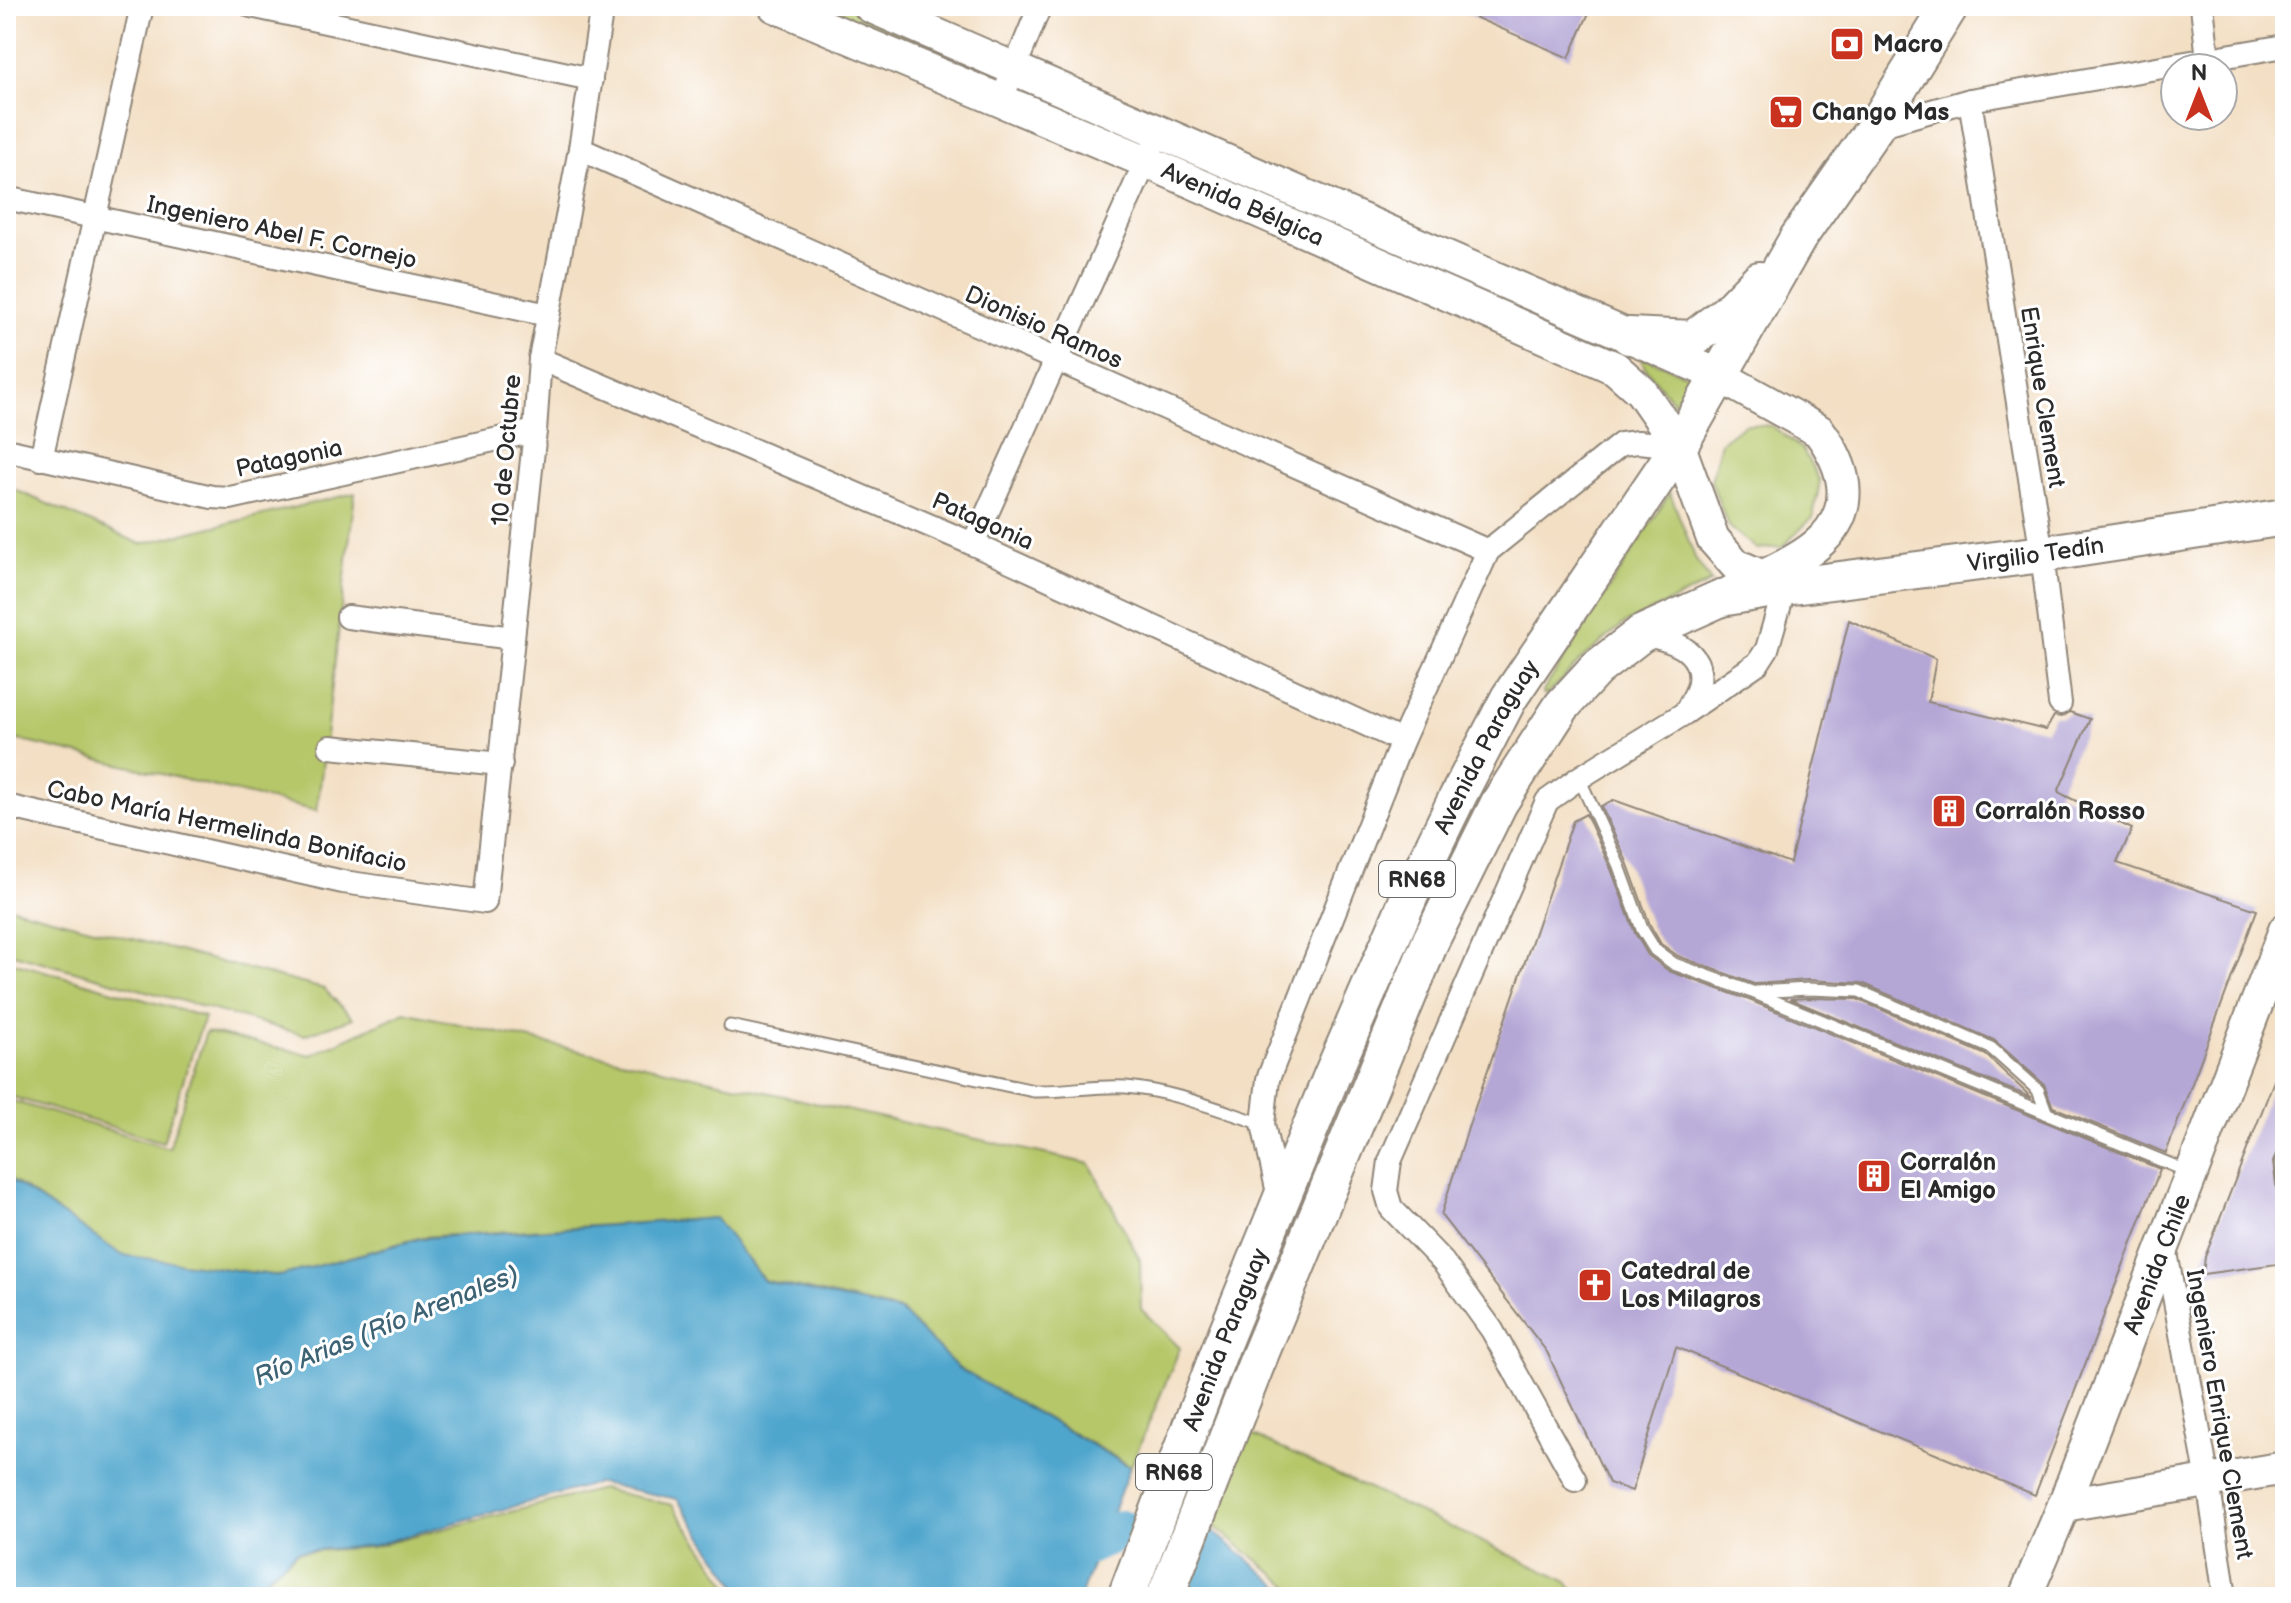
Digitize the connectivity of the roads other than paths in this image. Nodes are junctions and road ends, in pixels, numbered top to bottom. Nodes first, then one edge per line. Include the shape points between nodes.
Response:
1 (142, 6) edge
2 (251, 6) edge
3 (602, 6) edge
4 (775, 6) edge
5 (870, 6) edge
6 (1040, 6) edge
7 (1950, 6) edge
8 (2202, 6) edge
9 (2285, 46) edge
10 (2207, 52) edge
11 (2239, 54) edge
12 (2159, 67) edge
13 (1014, 69) junction
14 (591, 79) junction
15 (1970, 100) junction
16 (1001, 101) junction
17 (1875, 127) junction
18 (1160, 131) junction
19 (580, 149) junction
20 (1145, 161) junction
21 (6, 198) edge
22 (94, 218) junction
23 (1798, 238) junction
24 (548, 315) junction
25 (1629, 336) junction
26 (540, 359) junction
27 (1056, 361) junction
28 (1718, 375) junction
29 (535, 431) junction
30 (1679, 446) junction
31 (6, 450) edge
32 (41, 459) junction
33 (2285, 517) edge
34 (973, 544) junction
35 (1488, 551) junction
36 (2042, 554) junction
37 (1772, 582) junction
38 (348, 617) dead end
39 (1641, 634) junction
40 (513, 638) junction
41 (2060, 703) dead end
42 (1685, 713) junction
43 (1402, 741) junction
44 (330, 747) dead end
45 (501, 764) junction
46 (1579, 778) junction
47 (6, 806) edge
48 (485, 902) joint
49 (2285, 930) edge
50 (2273, 990) edge
51 (1752, 992) junction
52 (730, 1026) dead end
53 (2047, 1114) junction
54 (1263, 1124) junction
55 (2281, 1161) dead end
56 (2190, 1173) junction
57 (2285, 1190) edge
58 (1280, 1201) junction
59 (2164, 1241) junction
60 (2285, 1468) edge
61 (1575, 1480) dead end
62 (2208, 1481) junction
63 (2064, 1505) junction
64 (1126, 1597) edge
65 (1165, 1597) edge
66 (2025, 1597) edge
67 (2225, 1597) edge

1 - 22 street
2 - 14 street
3 - 14 street, 10 de Octubre
4 - 16 main road, Avenida Bélgica
5 - 13 main road, Avenida Bélgica
6 - 13 street
7 - 17 main road, Avenida Paraguay
8 - 10 street
9 - 11 street
12 - 15 street
13 - 16 street
13 - 18 main road, Avenida Bélgica
14 - 19 street, 10 de Octubre
15 - 17 street
15 - 36 street, Enrique Clement
16 - 20 main road, Avenida Bélgica
17 - 23 main road, Avenida Paraguay
18 - 20 street
18 - 25 main road, Avenida Bélgica
19 - 24 street, 10 de Octubre
19 - 27 street, Dionisio Ramos
20 - 27 street
20 - 30 main road, Avenida Bélgica via 1615,368 1641,391
21 - 22 street, Ingeniero Abel F. Cornejo
22 - 24 street, Ingeniero Abel F. Cornejo
22 - 32 street
23 - 25 main road via 1728,312 1693,339
23 - 28 main road, Avenida Paraguay
24 - 26 street, 10 de Octubre
25 - 28 main road, Avenida Bélgica
26 - 29 street, 10 de Octubre
26 - 34 street, Patagonia
27 - 34 street
27 - 35 street, Dionisio Ramos
28 - 30 main road, Avenida Paraguay
28 - 37 main road via 1819,431 1843,473 1845,495 1824,539
29 - 32 street, Patagonia via 230,498
29 - 40 street, 10 de Octubre
30 - 35 street via 1621,444
30 - 37 main road via 1713,539 1736,565
30 - 58 main road, Avenida Paraguay / RN68 via 1509,698 1413,888
31 - 32 street, Patagonia
33 - 36 main road, Virgilio Tedín
34 - 43 street, Patagonia
35 - 43 street
36 - 37 main road, Virgilio Tedín
36 - 41 street, Enrique Clement
37 - 39 main road, Avenida Paraguay / RN68
37 - 42 street via 1767,649 1758,663
38 - 40 street
39 - 42 street via 1667,638 1684,647 1698,664 1700,684
39 - 65 main road, Avenida Paraguay / RN68 via 1596,669 1562,706 1499,803 1431,940
40 - 45 street, 10 de Octubre
42 - 46 street
43 - 54 street via 1268,1079
44 - 45 street
45 - 48 street, 10 de Octubre
46 - 51 lane via 1655,950 1674,964
46 - 61 street via 1547,801 1390,1161 1386,1191 1391,1208 1443,1262 1492,1330
47 - 48 street, Cabo María Hermelinda Bonifacio via 343,882
49 - 50 main road, Avenida Chile
50 - 56 main road, Avenida Chile
51 - 53 lane
51 - 53 lane via 1859,991 1991,1048 2038,1090
52 - 54 lane via 1034,1091 1124,1087 1160,1092
53 - 56 lane
54 - 58 street
55 - 57 lane
56 - 59 main road, Avenida Chile
58 - 64 main road, Avenida Paraguay / RN68
59 - 62 street, Ingeniero Enrique Clement
59 - 63 main road, Avenida Chile
60 - 62 main road
62 - 63 main road
62 - 67 street, Ingeniero Enrique Clement
63 - 66 main road, Avenida Chile

